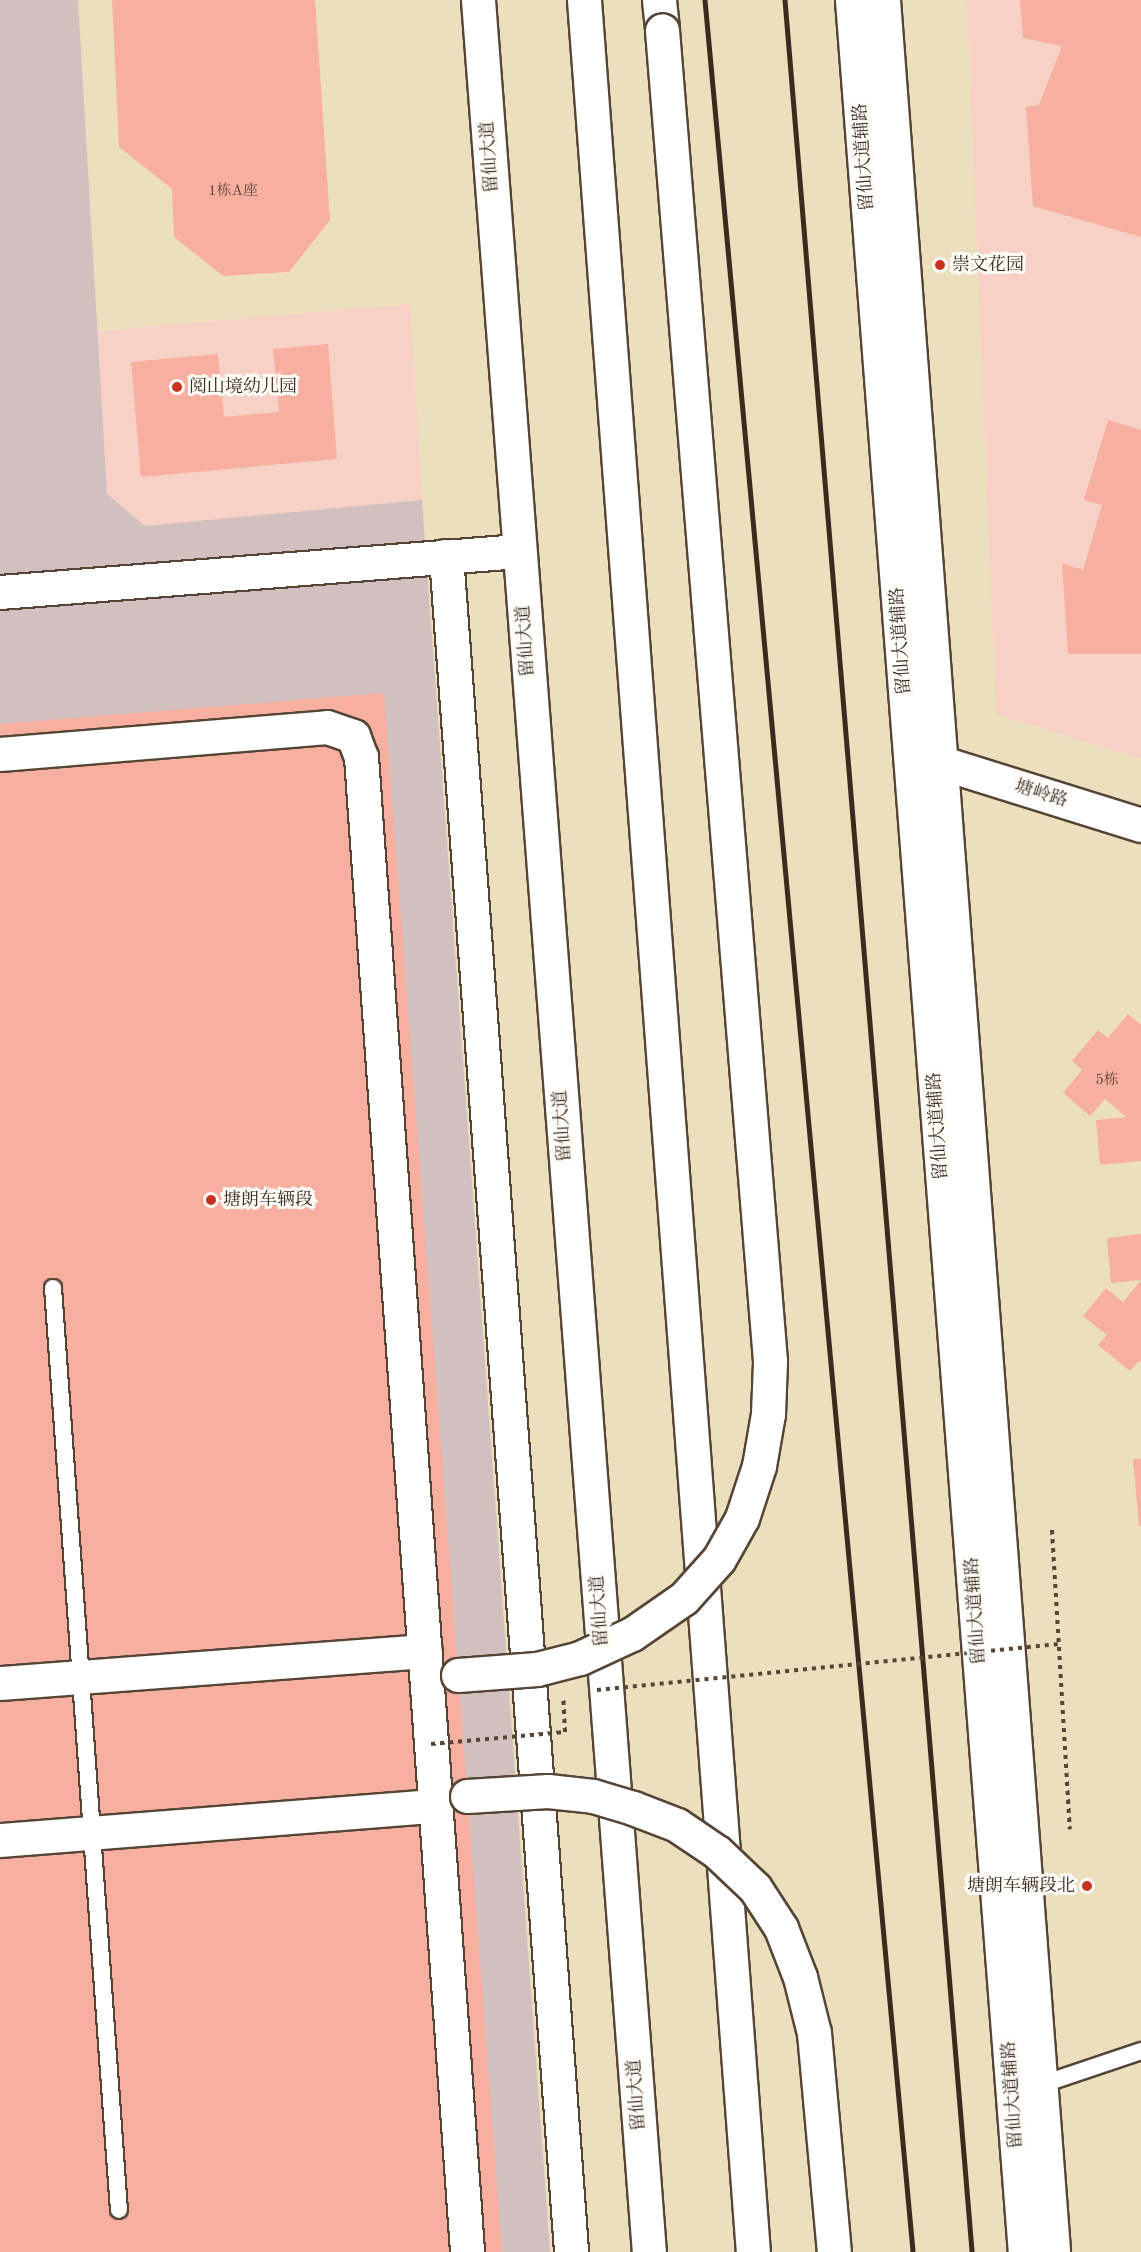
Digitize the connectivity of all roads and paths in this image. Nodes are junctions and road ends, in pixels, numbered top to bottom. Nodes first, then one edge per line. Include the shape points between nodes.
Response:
1 (478, 0) edge
2 (584, 0) edge
3 (852, 0) edge
4 (883, 0) edge
5 (660, 15) edge
6 (519, 551) junction
7 (446, 556) junction
8 (0, 592) edge
9 (0, 753) edge
10 (942, 763) junction
11 (1141, 825) edge
12 (53, 1288) dead end
13 (1052, 1530) dead end
14 (1059, 1644) junction
15 (437, 1668) junction
16 (81, 1677) junction
17 (0, 1683) edge
18 (587, 1691) dead end
19 (563, 1693) dead end
20 (431, 1744) junction
21 (435, 1802) junction
22 (1070, 1829) dead end
23 (92, 1833) junction
24 (0, 1840) edge
25 (1141, 2051) edge
26 (1040, 2085) junction
27 (119, 2210) dead end
28 (468, 2252) edge
29 (571, 2252) edge
30 (649, 2252) edge
31 (753, 2252) edge
32 (834, 2252) edge
33 (1025, 2252) edge
34 (1053, 2252) edge

1 - 6 main road, 留仙大道
2 - 31 main road
3 - 33 main road, 留仙大道辅路
4 - 10 main road, 留仙大道辅路
5 - 15 main road, bridge via 769,1349 768,1414 759,1466 742,1518 719,1559 684,1598 632,1634 580,1659 537,1669
6 - 7 main road
6 - 30 main road, 留仙大道
7 - 8 main road
7 - 29 main road
9 - 15 main road via 327,727 353,736 361,757
10 - 11 main road, 塘岭路
10 - 26 main road, 留仙大道辅路
12 - 16 lane
13 - 14 path
14 - 18 path, bridge
14 - 22 path
15 - 16 main road
15 - 20 main road
16 - 17 main road
16 - 23 lane
19 - 20 path, bridge via 565,1732
20 - 21 main road
21 - 23 main road
21 - 28 main road
21 - 32 main road, bridge via 548,1791 593,1796 677,1825 717,1852 755,1887 781,1928 800,1977 814,2033
23 - 24 main road
23 - 27 lane
25 - 26 lane
26 - 34 main road, 留仙大道辅路

